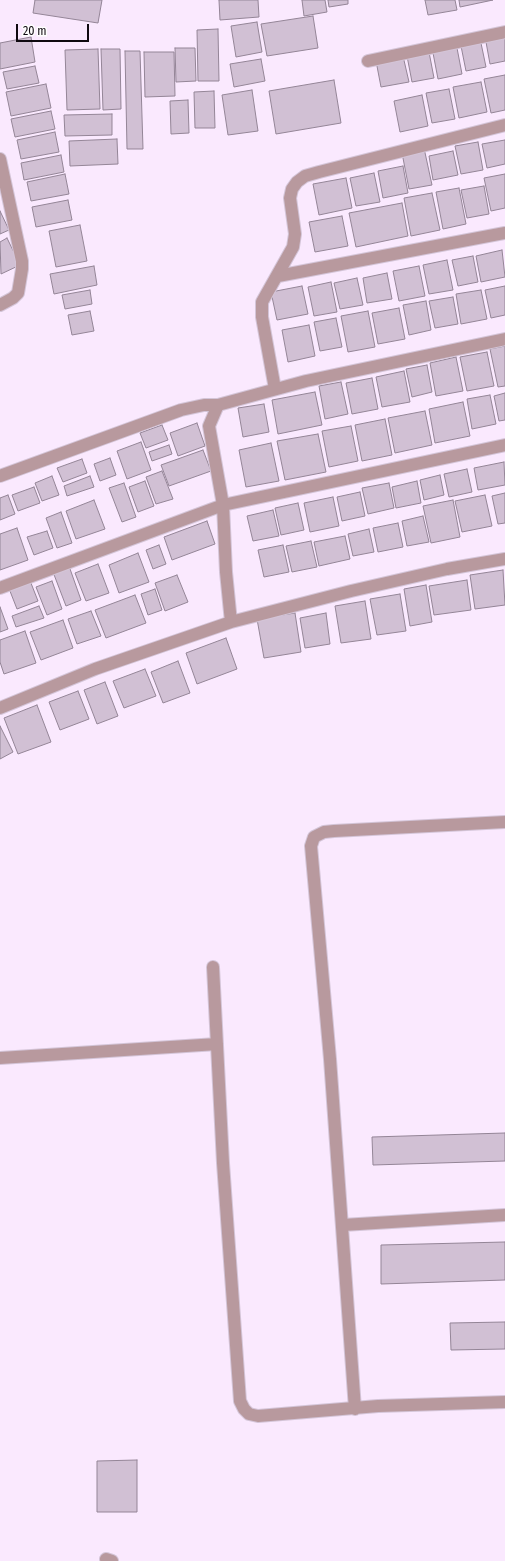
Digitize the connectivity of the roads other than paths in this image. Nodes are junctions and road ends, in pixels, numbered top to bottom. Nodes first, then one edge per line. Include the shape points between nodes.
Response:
1 (505, 32) edge
2 (368, 61) dead end
3 (505, 125) edge
4 (0, 159) edge
5 (3, 184) edge
6 (505, 233) edge
7 (278, 276) junction
8 (0, 305) edge
9 (505, 339) edge
10 (274, 389) junction
11 (218, 405) junction
12 (505, 445) edge
13 (0, 476) edge
14 (223, 505) junction
15 (505, 559) edge
16 (0, 588) edge
17 (231, 622) junction
18 (0, 708) edge
19 (505, 822) edge
20 (213, 967) dead end
21 (217, 1044) junction
22 (0, 1058) edge
23 (505, 1215) edge
24 (343, 1225) junction
25 (505, 1402) edge
26 (356, 1409) junction

1 - 2 street
3 - 7 street via 305,176 292,189 290,198 295,234 293,247
4 - 5 street
5 - 8 street via 22,261 16,296
6 - 7 street
7 - 10 street via 262,302 262,317
9 - 10 street
10 - 11 street
11 - 13 street via 181,410
11 - 14 street via 209,426
12 - 14 street
14 - 16 street
14 - 17 street
15 - 17 street via 351,590
17 - 18 street via 95,669
19 - 24 street via 334,831 314,837 311,846
20 - 21 street
21 - 22 street
21 - 26 street via 240,1401 249,1414 258,1416
23 - 24 street
24 - 26 street
25 - 26 street

